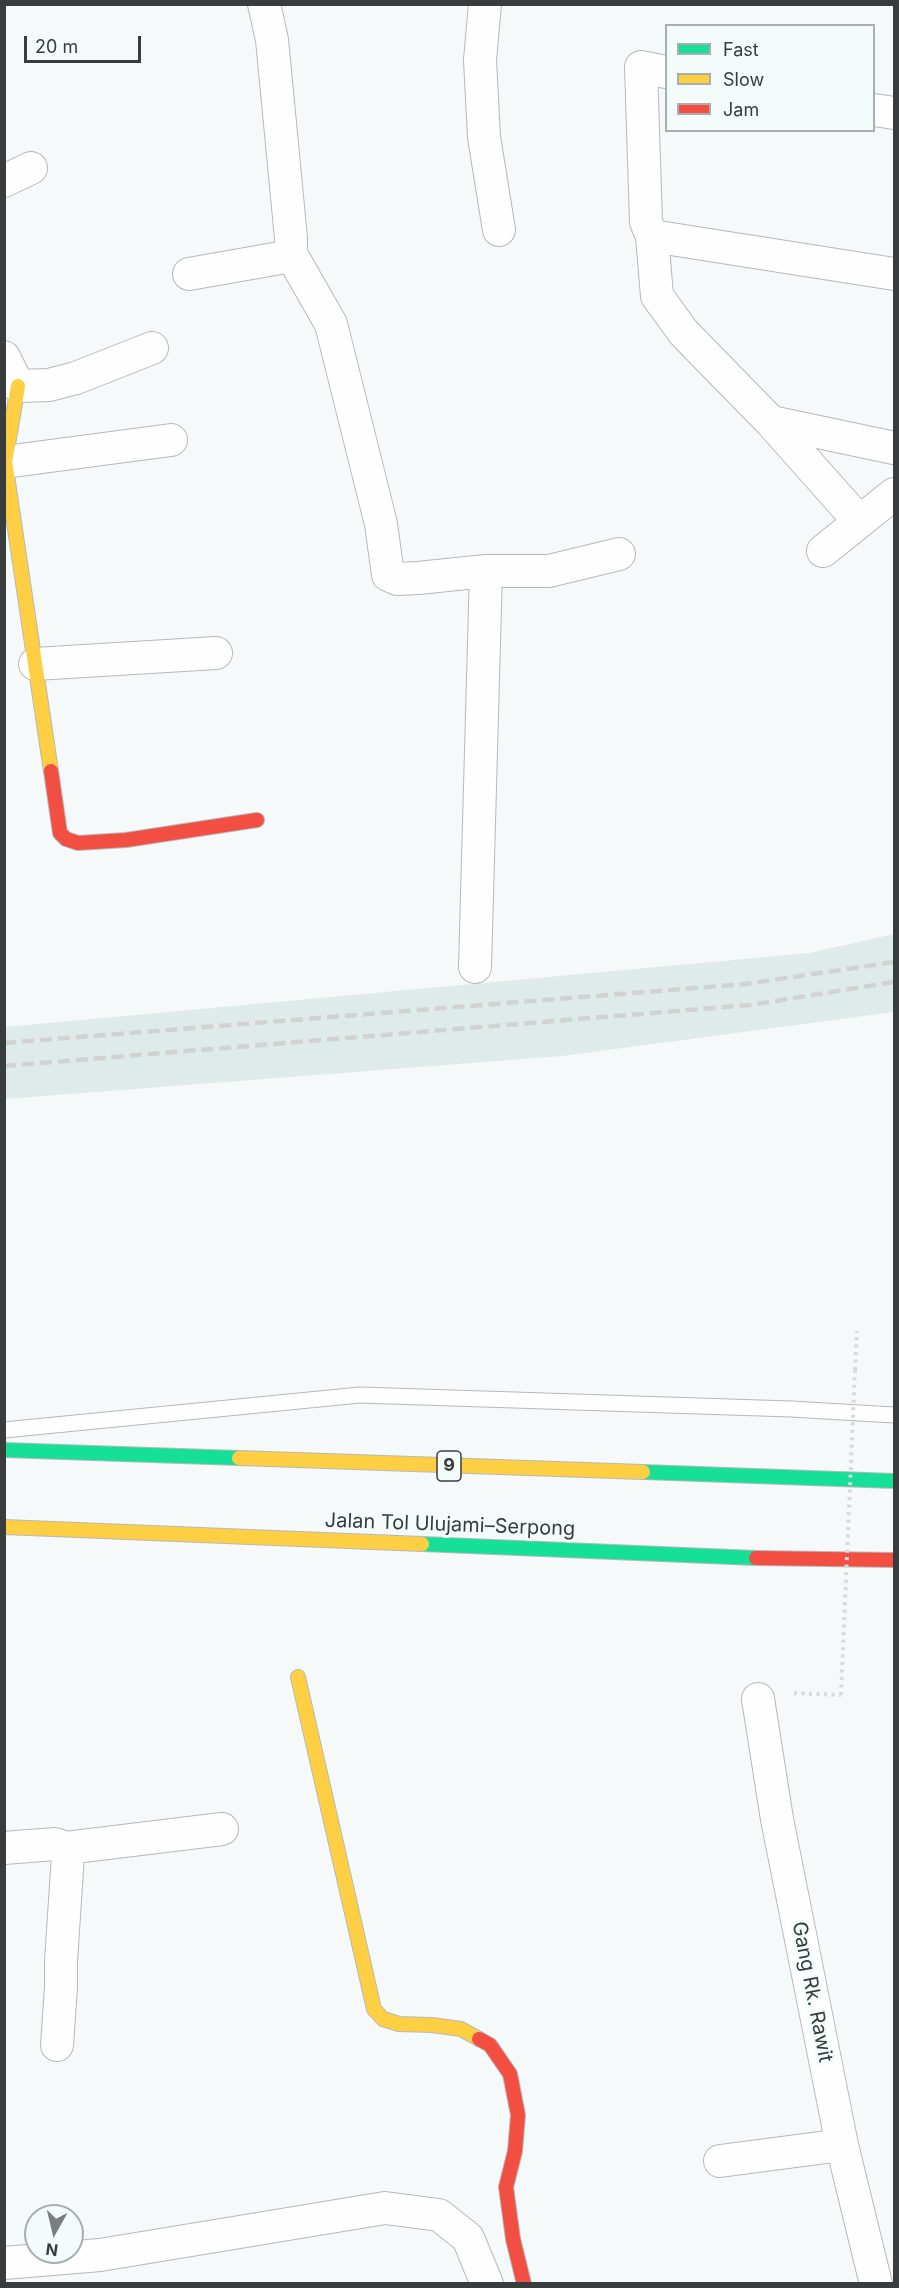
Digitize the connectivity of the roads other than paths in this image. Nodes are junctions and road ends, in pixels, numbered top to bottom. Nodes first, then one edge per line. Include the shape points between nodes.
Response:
1 (264, 4) edge
2 (484, 4) edge
3 (665, 72) edge
4 (875, 110) edge
5 (894, 114) edge
6 (498, 230) dead end
7 (652, 236) junction
8 (291, 254) junction
9 (189, 274) dead end
10 (894, 274) edge
11 (153, 348) dead end
12 (4, 357) edge
13 (18, 386) junction
14 (771, 422) junction
15 (171, 440) dead end
16 (894, 448) edge
17 (5, 462) edge
18 (894, 494) edge
19 (859, 521) junction
20 (823, 551) dead end
21 (619, 554) dead end
22 (486, 571) junction
23 (216, 652) dead end
24 (35, 664) junction
25 (257, 820) dead end
26 (475, 967) dead end
27 (894, 1415) edge
28 (4, 1430) edge
29 (4, 1450) edge
30 (894, 1481) edge
31 (4, 1527) edge
32 (894, 1560) edge
33 (298, 1677) dead end
34 (758, 1699) dead end
35 (222, 1829) dead end
36 (4, 1848) edge
37 (66, 1848) junction
38 (57, 2045) dead end
39 (842, 2145) junction
40 (720, 2161) dead end
41 (4, 2263) edge
42 (487, 2283) edge
43 (524, 2283) edge
44 (876, 2283) edge

1 - 8 street via 272,40
2 - 6 street via 480,60 484,137
3 - 7 street via 641,68 646,222
4 - 5 street
7 - 10 street
7 - 14 street via 657,296 668,314
8 - 9 street
8 - 22 street via 331,324 381,524 388,575 397,579
11 - 13 street via 76,378 49,385
12 - 13 street
13 - 17 main road
14 - 16 street
14 - 19 street
15 - 17 street
17 - 24 main road
18 - 19 street
19 - 20 street
21 - 22 street via 549,571
22 - 26 street
23 - 24 street
24 - 25 main road via 60,833 66,839 78,843 126,840
27 - 28 lane via 360,1395
29 - 30 main road, 9
31 - 32 main road, Jalan Tol Ulujami–Serpong via 802,1560
33 - 43 main road via 374,2009 383,2019 399,2024 461,2029 490,2045 510,2074 518,2115 506,2187
34 - 39 street, Gang Rk. Rawit via 777,1819
35 - 37 street
36 - 37 street via 55,1844
37 - 38 street
39 - 40 street
39 - 44 street, Gang Rk. Rawit
41 - 42 street via 100,2255 385,2208 439,2215 468,2238

